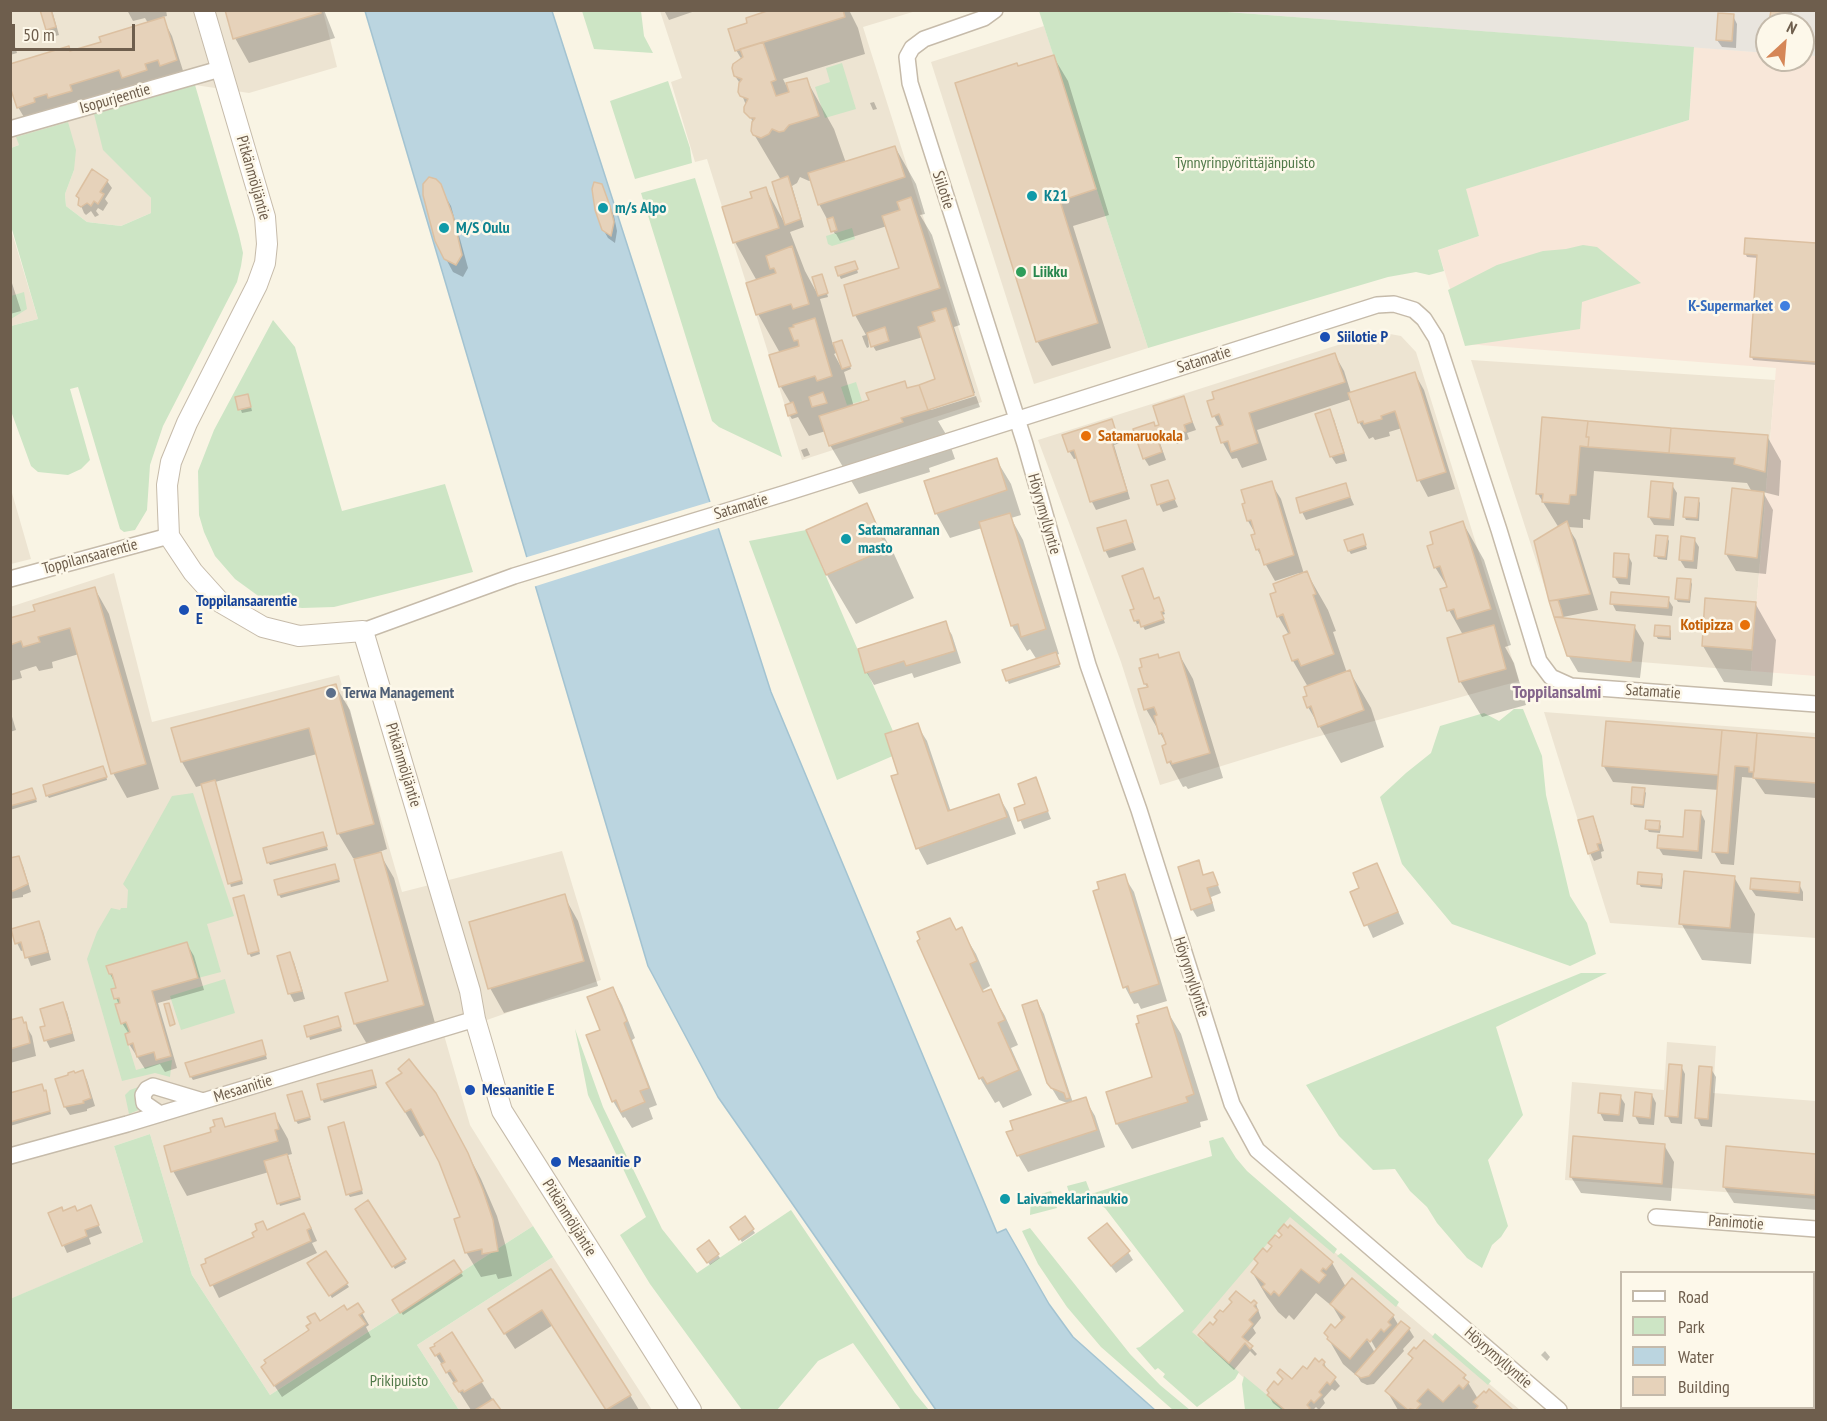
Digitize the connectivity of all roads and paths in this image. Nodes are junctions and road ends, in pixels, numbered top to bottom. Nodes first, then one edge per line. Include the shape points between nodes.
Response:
1 (204, 10) edge
2 (995, 10) edge
3 (220, 69) junction
4 (10, 129) edge
5 (1016, 419) junction
6 (169, 536) junction
7 (10, 579) edge
8 (363, 631) junction
9 (1816, 704) edge
10 (476, 1019) junction
11 (203, 1101) junction
12 (160, 1114) junction
13 (10, 1156) edge
14 (1656, 1217) dead end
15 (1816, 1229) edge
16 (691, 1410) edge
17 (1559, 1410) edge

1 - 3 street, Pitkänmöljäntie
2 - 5 street, Siilotie via 984,18 924,39 912,48 907,69
3 - 4 street, Isopurjeentie
3 - 6 street, Pitkänmöljäntie via 265,217 265,264 171,462 167,485
5 - 8 street, Satamatie via 514,576
5 - 9 street, Satamatie via 1377,305 1404,306 1424,319 1436,338 1539,661 1551,677 1571,686
5 - 17 street, Höyrymyllyntie via 1088,665 1139,810 1232,1104 1242,1124 1257,1150
6 - 7 street, Toppilansaarentie
6 - 8 street via 193,572 220,602 263,627 299,636
8 - 10 street, Pitkänmöljäntie
10 - 11 street, Mesaanitie
10 - 16 street, Pitkänmöljäntie via 502,1111
11 - 12 street, Mesaanitie
11 - 12 street via 153,1086 143,1095 144,1103
12 - 13 street, Mesaanitie
14 - 15 street, Panimotie

